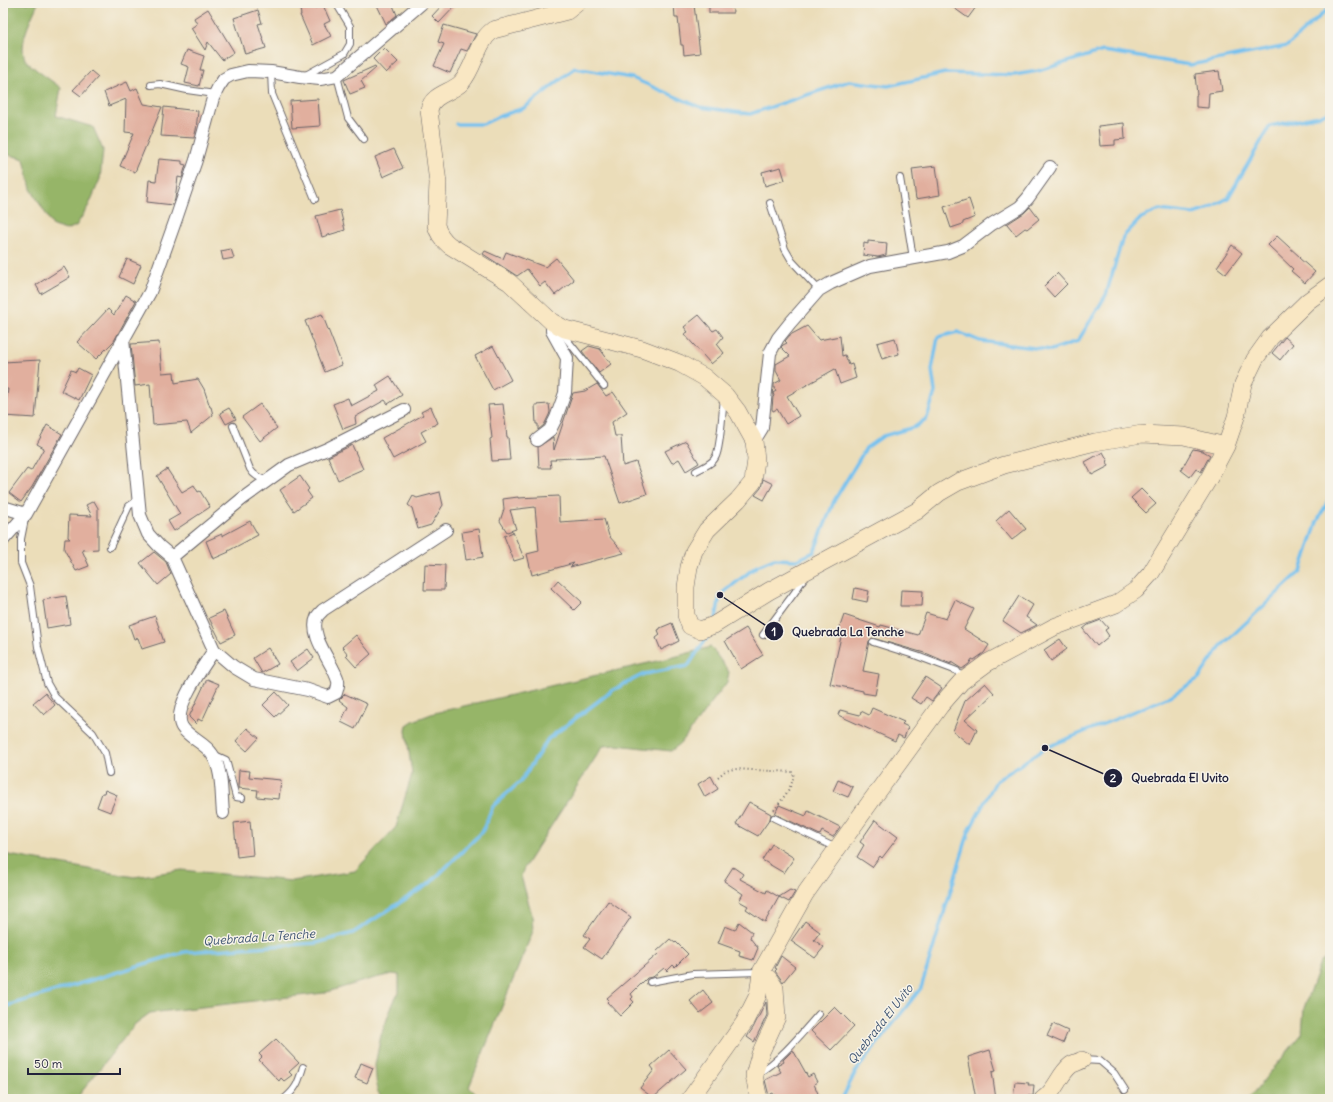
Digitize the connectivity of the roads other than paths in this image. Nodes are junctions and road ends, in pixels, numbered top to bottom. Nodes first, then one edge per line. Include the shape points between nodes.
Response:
1 (336, 3) edge
2 (422, 3) edge
3 (578, 3) edge
4 (271, 72) junction
5 (337, 76) junction
6 (300, 77) junction
7 (151, 85) dead end
8 (215, 94) junction
9 (364, 139) dead end
10 (1050, 167) dead end
11 (900, 178) dead end
12 (315, 199) dead end
13 (770, 203) dead end
14 (913, 258) junction
15 (1330, 285) edge
16 (819, 290) junction
17 (552, 322) junction
18 (123, 339) junction
19 (604, 386) dead end
20 (725, 395) junction
21 (404, 410) dead end
22 (233, 426) dead end
23 (538, 440) dead end
24 (754, 441) junction
25 (1226, 446) junction
26 (696, 471) dead end
27 (267, 481) junction
28 (138, 500) junction
29 (3, 507) edge
30 (26, 514) junction
31 (446, 530) dead end
32 (3, 540) edge
33 (110, 547) dead end
34 (172, 557) junction
35 (809, 570) junction
36 (763, 635) dead end
37 (873, 642) dead end
38 (214, 650) junction
39 (963, 680) junction
40 (212, 753) junction
41 (109, 773) dead end
42 (242, 798) dead end
43 (223, 813) dead end
44 (774, 818) road end
45 (837, 849) junction
46 (762, 972) junction
47 (650, 982) dead end
48 (818, 1014) dead end
49 (1082, 1060) joint
50 (303, 1067) dead end
51 (754, 1075) junction
52 (1125, 1090) dead end
53 (284, 1099) edge
54 (690, 1099) edge
55 (760, 1099) edge
56 (1043, 1099) edge

1 - 6 lane via 350,26 350,44 344,54
2 - 5 street
3 - 17 street via 568,11 493,30 481,43 468,73 459,85 436,98 429,106 438,183 437,231 449,245 509,282
4 - 6 street
4 - 8 street via 248,71 231,75 224,79
4 - 12 lane via 272,94
5 - 6 street via 320,79
5 - 9 lane via 348,118
7 - 8 lane via 160,84
8 - 18 street via 191,175 150,292
10 - 14 street via 1020,207 963,246 948,252
11 - 14 lane
13 - 16 lane via 792,261
14 - 16 street via 870,266
15 - 25 street via 1308,301 1270,338 1255,359 1243,384
16 - 24 street via 782,333 770,353 765,414 762,428
17 - 19 lane
17 - 20 street via 566,329 642,349 679,363 704,377
17 - 23 street via 552,331 567,358 564,393 550,430
18 - 28 street
18 - 30 street
20 - 24 street
20 - 26 lane via 716,456 709,464
21 - 27 street via 289,465
22 - 27 lane via 253,474
24 - 35 street via 756,460 753,482 707,530 694,551 686,586 686,615 690,626 700,630 714,625
25 - 35 street via 1184,436 1142,434 1095,442 1004,465 958,482 917,511
25 - 39 street via 1151,573 1136,590 1116,604 1054,627 987,663
27 - 34 street
28 - 33 lane via 129,506
28 - 34 street via 140,515 148,534
29 - 30 street
30 - 32 street
30 - 41 lane via 21,539 21,563 30,586 38,647 47,683 55,697 93,733 105,753
31 - 38 street via 323,610 317,617 315,626 322,649 338,682 336,693 328,696 254,679 234,668
34 - 38 street
35 - 36 lane
37 - 39 lane via 957,671
38 - 40 street via 194,681 179,717 183,728
39 - 45 street via 903,755
40 - 42 lane via 226,760 236,797
40 - 43 street via 219,769
44 - 45 lane
45 - 46 street via 805,894
46 - 47 lane via 692,974
46 - 51 street via 775,988 777,1016 760,1054
46 - 54 street via 758,995 744,1023
48 - 51 lane via 766,1069
49 - 52 lane via 1100,1061 1114,1073
49 - 56 street via 1071,1064 1050,1095
50 - 53 lane via 296,1086
51 - 55 street

